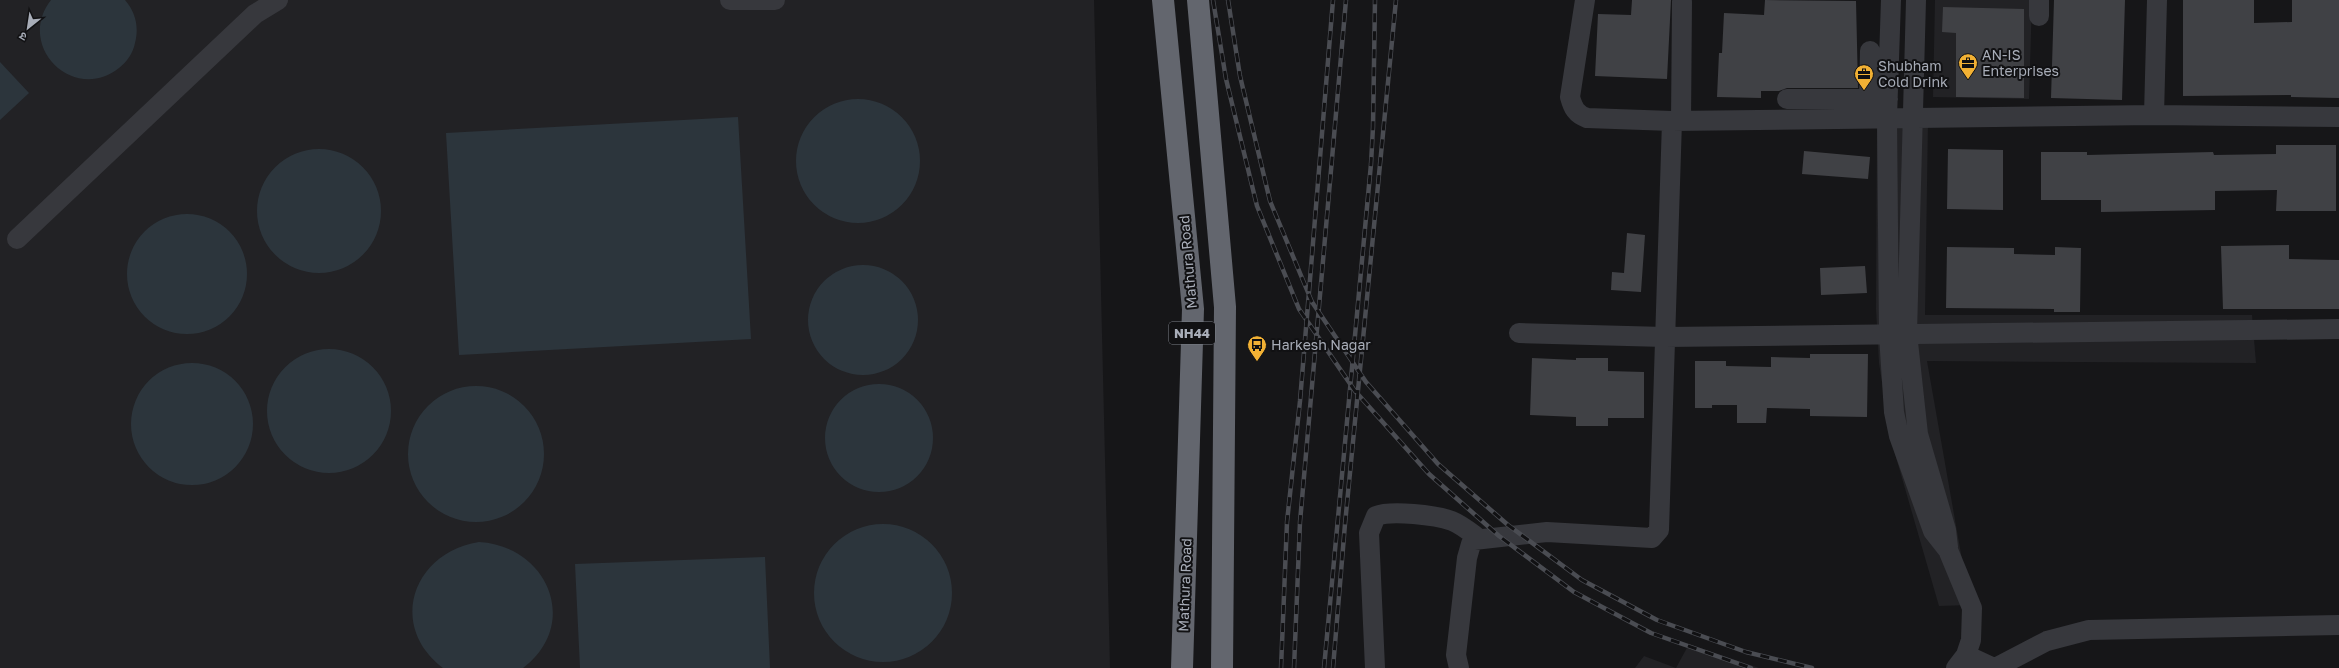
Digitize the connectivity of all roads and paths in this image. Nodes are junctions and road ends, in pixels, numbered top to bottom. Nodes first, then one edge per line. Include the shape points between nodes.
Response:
1 (278, 0) edge
2 (730, 0) edge
3 (775, 0) edge
4 (1163, 0) edge
5 (1198, 0) edge
6 (1585, 0) edge
7 (1891, 0) edge
8 (1916, 0) edge
9 (2157, 0) edge
10 (1682, 2) dead end
11 (1870, 51) dead end
12 (1787, 99) dead end
13 (1881, 105) junction
14 (2154, 115) junction
15 (1913, 117) junction
16 (2339, 117) edge
17 (1676, 121) junction
18 (17, 239) dead end
19 (2339, 329) edge
20 (1519, 333) dead end
21 (1898, 334) junction
22 (1665, 336) junction
23 (1478, 538) junction
24 (2339, 625) edge
25 (1961, 662) edge
26 (1182, 668) edge
27 (1222, 668) edge
28 (1375, 668) edge
29 (1459, 668) edge
30 (1994, 668) edge

1 - 18 street via 255,14
2 - 3 street
4 - 26 highway, Mathura Road / NH44 via 1193,309
5 - 27 highway, NH44 via 1225,307
6 - 17 street via 1570,97 1573,108 1579,115 1587,118
7 - 13 street
8 - 15 street
9 - 14 street
10 - 17 street
11 - 13 street
12 - 13 street
13 - 15 street
13 - 17 street
13 - 21 street
14 - 15 street
14 - 16 street
15 - 21 street
17 - 22 street
19 - 21 street
20 - 22 street
21 - 22 street
21 - 25 street via 1918,434 1946,530 1948,550 1972,608 1973,629
22 - 23 street via 1660,514 1657,535 1652,538 1547,532
23 - 28 street via 1451,520 1383,513 1376,516 1369,534
23 - 29 street via 1471,544 1467,558 1456,655
24 - 30 street via 2089,630 2047,642
25 - 30 street

